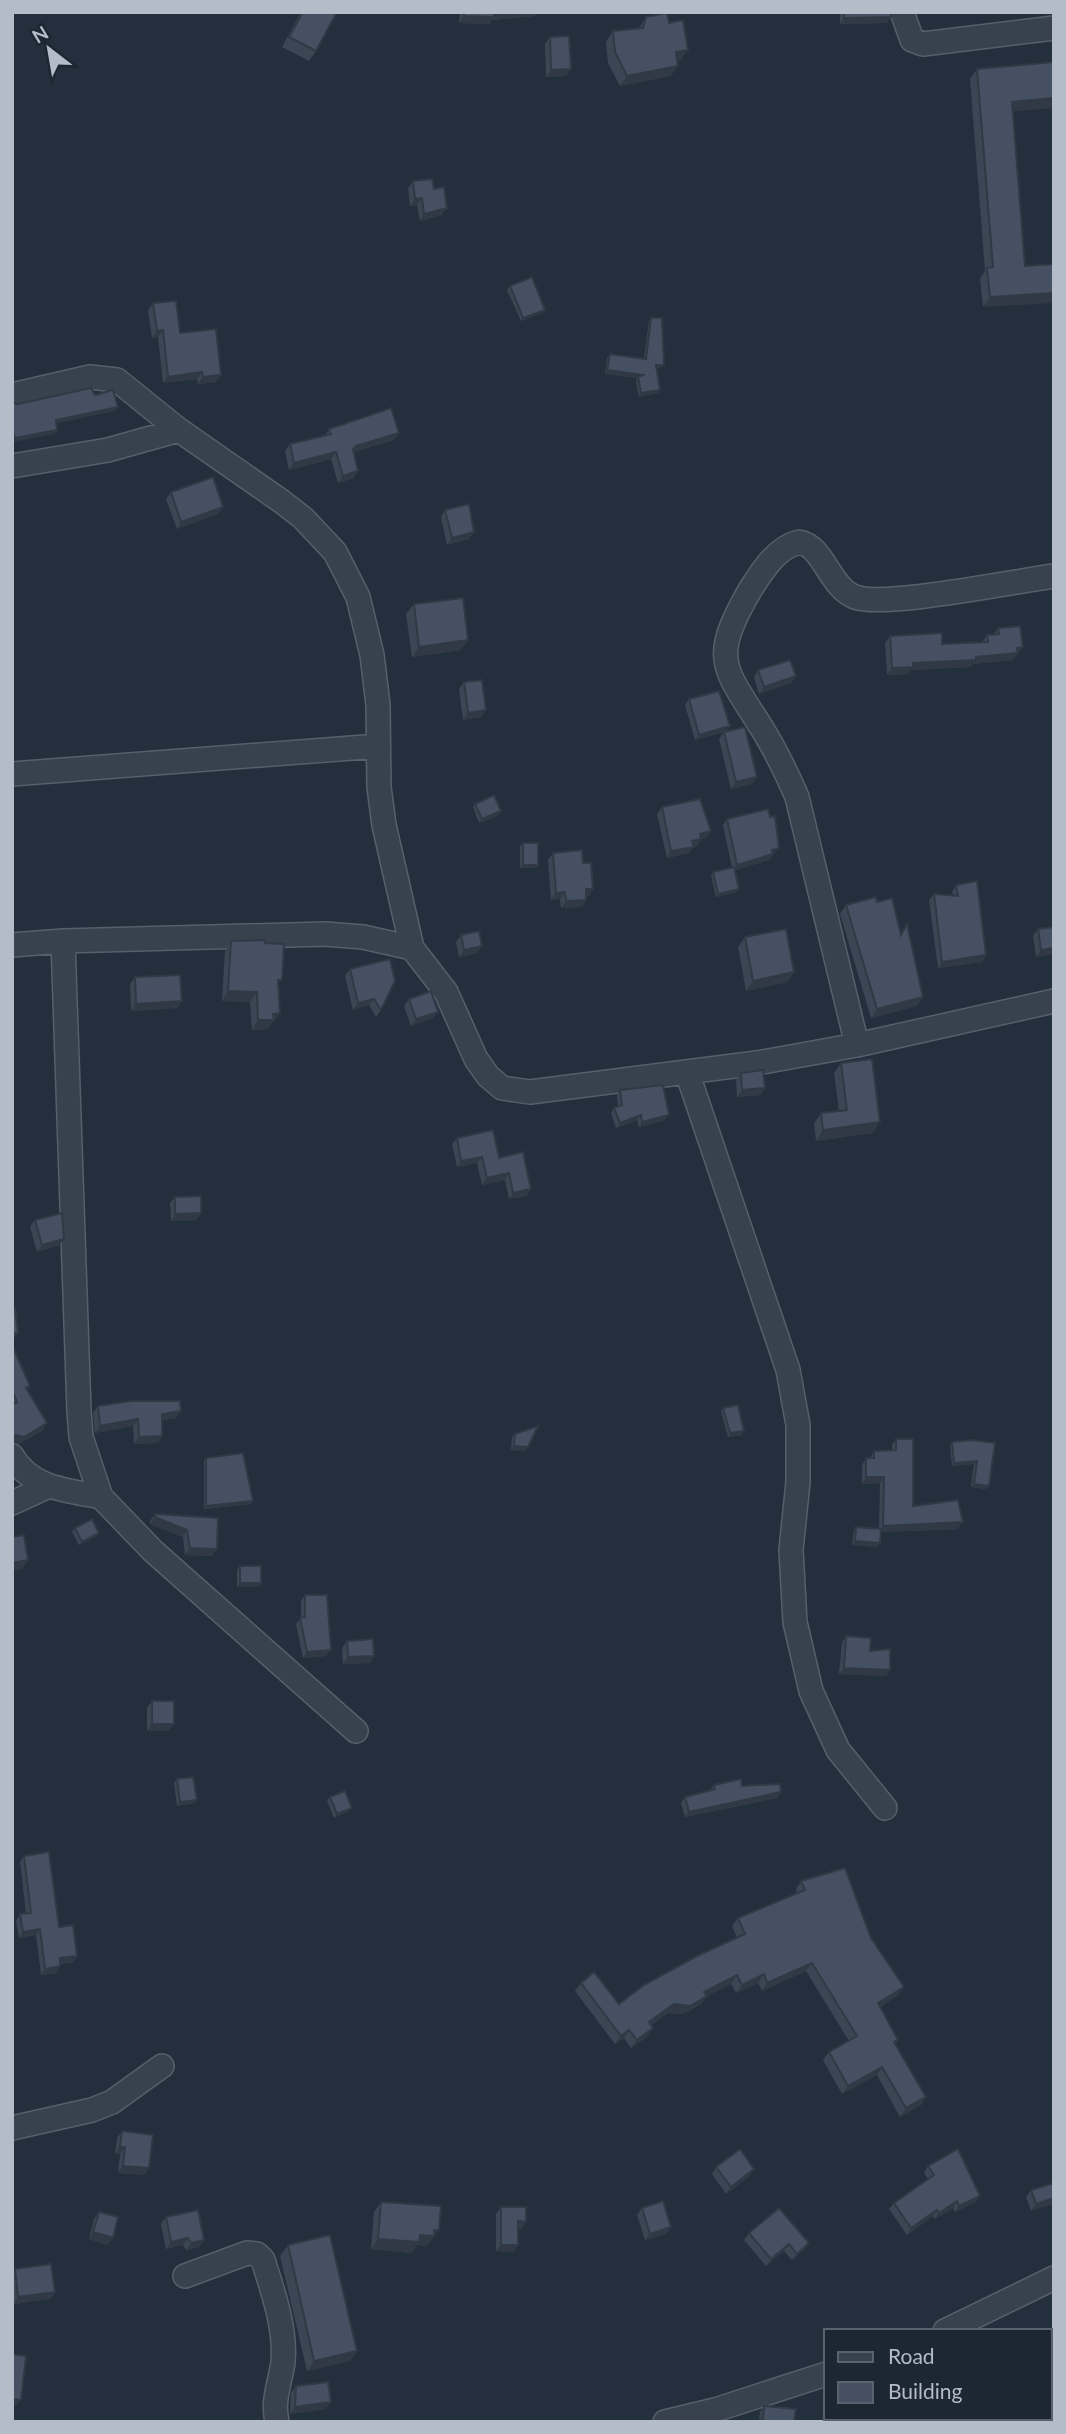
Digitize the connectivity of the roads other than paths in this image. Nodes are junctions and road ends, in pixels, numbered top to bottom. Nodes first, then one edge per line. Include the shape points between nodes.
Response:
1 (902, 12) edge
2 (1054, 28) edge
3 (12, 395) edge
4 (179, 430) junction
5 (12, 466) edge
6 (1054, 576) edge
7 (378, 747) junction
8 (12, 774) edge
9 (63, 941) junction
10 (12, 946) edge
11 (412, 948) junction
12 (1054, 1001) edge
13 (857, 1045) junction
14 (687, 1072) junction
15 (12, 1456) edge
16 (47, 1487) junction
17 (101, 1497) junction
18 (12, 1503) edge
19 (356, 1731) dead end
20 (885, 1808) dead end
21 (162, 2066) dead end
22 (12, 2128) edge
23 (185, 2276) dead end
24 (1054, 2278) edge
25 (967, 2326) edge
26 (824, 2375) edge
27 (277, 2422) edge
28 (665, 2422) edge

1 - 2 street via 912,40 923,44
3 - 4 street via 105,377 117,380
4 - 5 street via 108,450
4 - 7 street via 303,518 335,552 358,597 372,656
6 - 13 street via 907,597 855,597 831,578 810,546 799,541 775,556 736,615 726,641 726,663 733,685 781,760 797,797
7 - 8 street
7 - 11 street via 384,825
9 - 10 street
9 - 11 street via 325,934
9 - 17 street via 79,1411 81,1437
11 - 14 street via 446,992 476,1059 502,1088 530,1092
12 - 13 street
13 - 14 street
14 - 20 street via 788,1370 798,1425 791,1550 795,1622 811,1691 838,1750
15 - 16 street via 30,1477
16 - 17 street
16 - 18 street
17 - 19 street via 153,1551
21 - 22 street via 112,2102
23 - 27 street via 247,2253 262,2260 283,2339 275,2398
24 - 25 street
26 - 28 street

